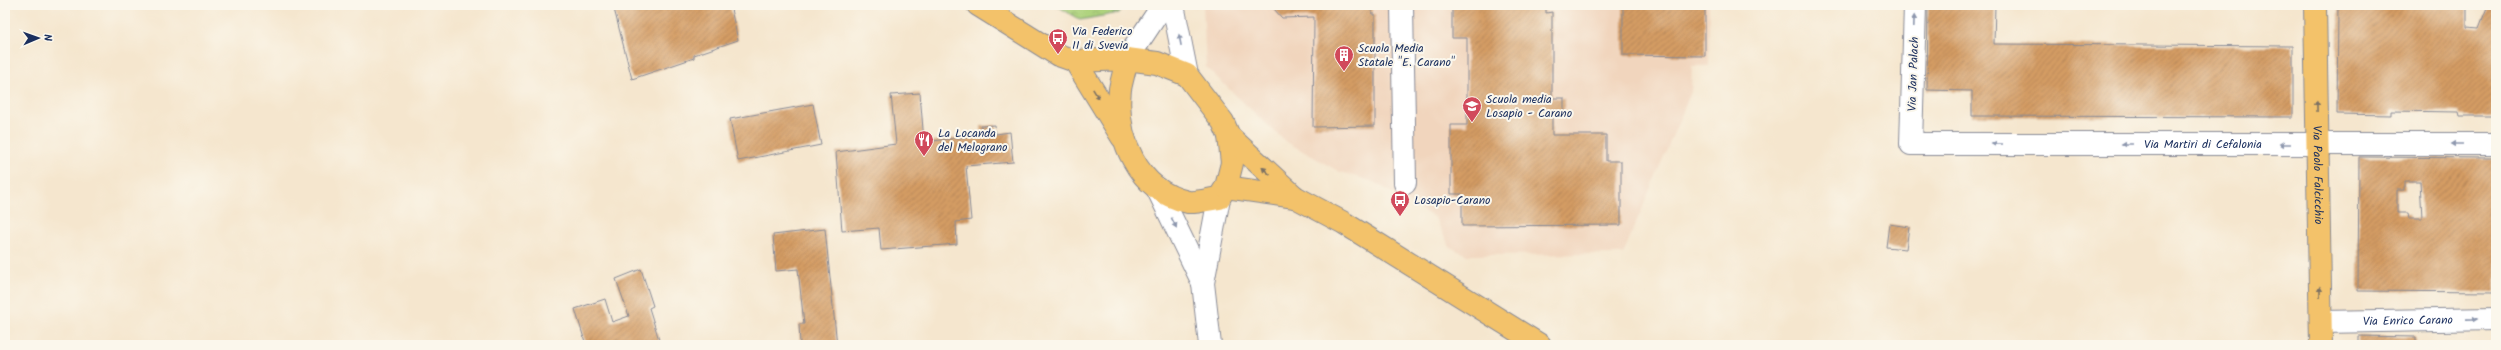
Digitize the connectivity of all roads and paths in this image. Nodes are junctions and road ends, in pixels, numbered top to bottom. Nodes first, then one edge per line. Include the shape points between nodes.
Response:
1 (978, 5) edge
2 (1163, 5) edge
3 (1173, 5) edge
4 (1402, 5) edge
5 (1915, 5) edge
6 (2315, 5) edge
7 (1127, 60) junction
8 (1075, 61) junction
9 (1187, 75) junction
10 (1229, 136) junction
11 (1123, 138) junction
12 (1911, 144) joint
13 (2318, 144) junction
14 (2496, 144) edge
15 (1405, 183) dead end
16 (1157, 188) junction
17 (1222, 192) junction
18 (1295, 197) junction
19 (1203, 283) junction
20 (2496, 319) edge
21 (2321, 322) junction
22 (1210, 345) edge
23 (1540, 345) edge
24 (2321, 345) edge

1 - 8 main road via 1058,55
2 - 7 street
9 -> 3 street
4 - 15 street
12 -> 5 street, Via Jan Palach
13 -> 6 main road, Via Paolo Falcicchio
7 - 8 main road
7 - 9 main road via 1157,63
7 - 11 main road via 1120,90
8 -> 11 main road
9 - 10 main road via 1223,122
10 - 17 main road via 1232,163
18 -> 10 main road
11 - 16 main road via 1138,170
13 -> 12 street, Via Martiri di Cefalonia
14 -> 13 street, Via Martiri di Cefalonia
21 -> 13 main road, Via Paolo Falcicchio
16 - 17 main road via 1189,202
16 -> 19 street
17 - 18 main road
17 - 19 street
18 - 23 main road via 1344,223
19 - 22 street
21 -> 20 street, Via Enrico Carano
21 - 24 main road, Via Paolo Falcicchio

